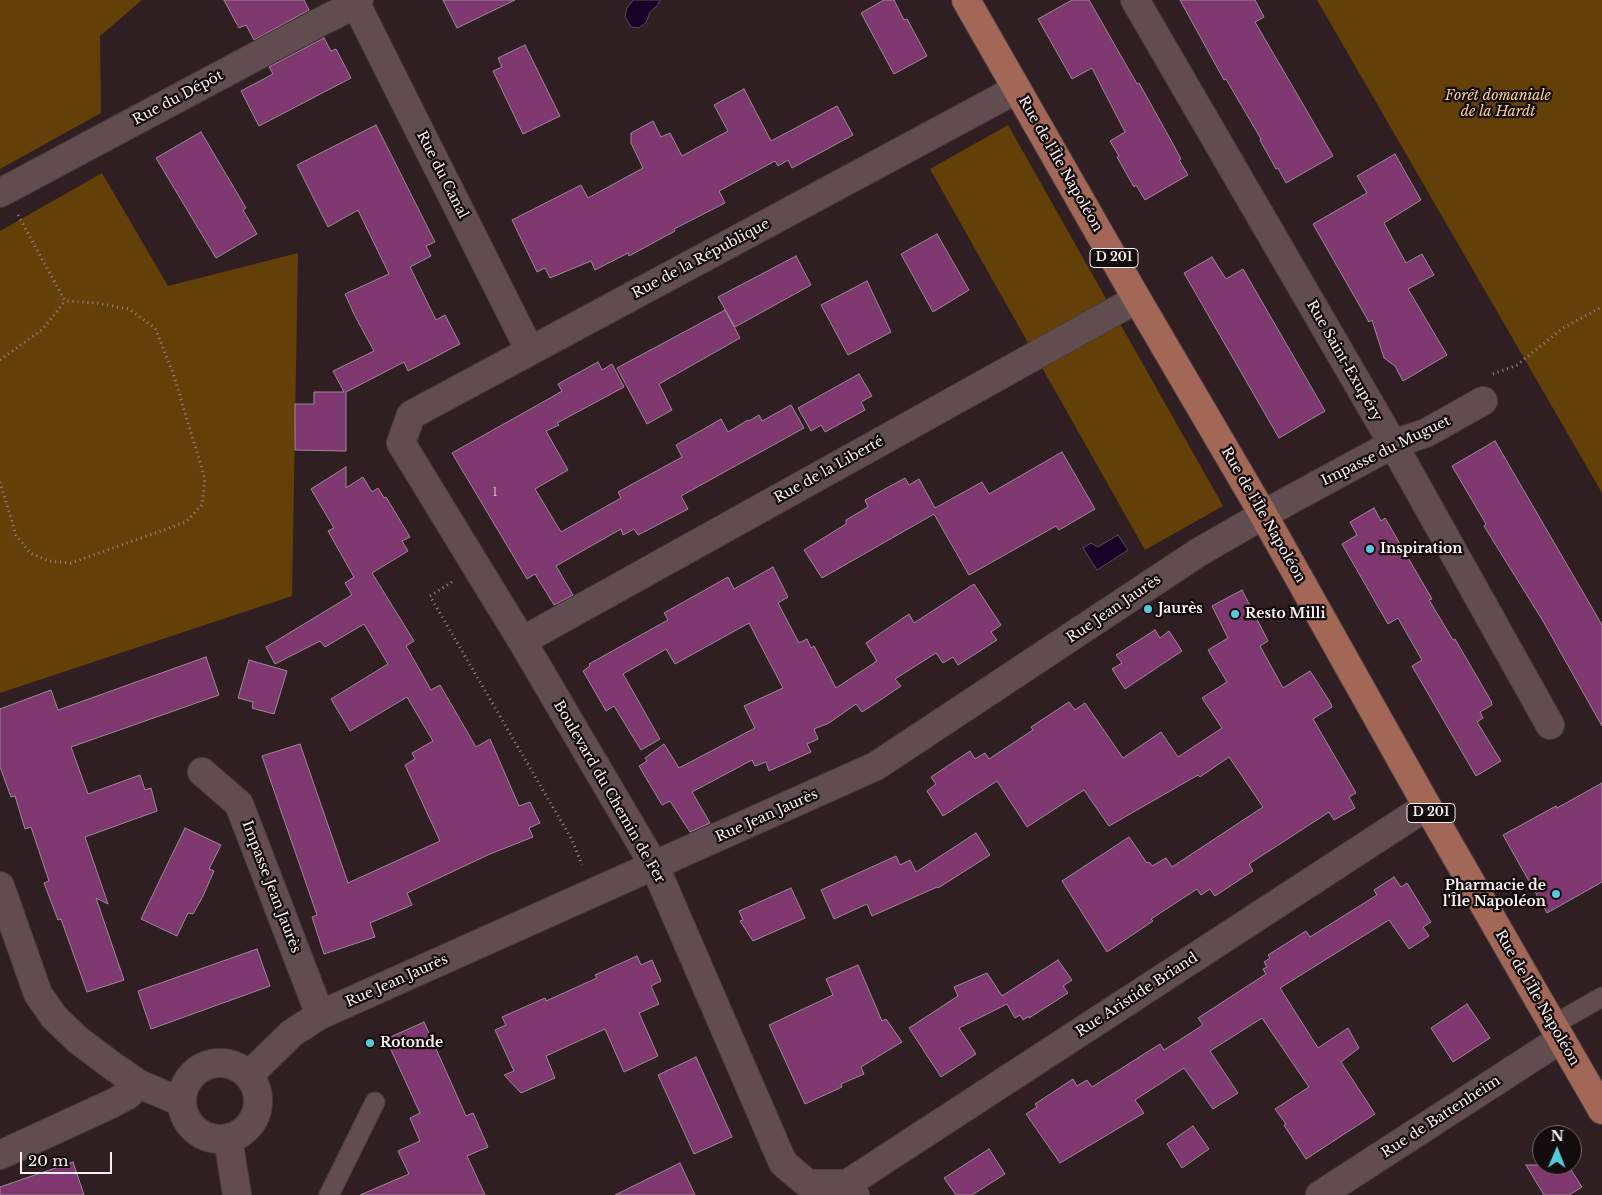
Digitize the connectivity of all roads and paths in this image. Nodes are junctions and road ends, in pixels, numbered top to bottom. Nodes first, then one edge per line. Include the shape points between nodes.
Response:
1 (966, 0) edge
2 (1135, 0) edge
3 (358, 2) edge
4 (1018, 89) junction
5 (2, 192) edge
6 (1137, 299) junction
7 (64, 301) junction
8 (1602, 307) edge
9 (530, 351) junction
10 (0, 360) edge
11 (1483, 401) joint
12 (401, 444) joint
13 (1393, 444) junction
14 (0, 482) edge
15 (1263, 514) junction
16 (476, 566) junction
17 (522, 641) junction
18 (1550, 725) dead end
19 (202, 772) dead end
20 (1427, 806) junction
21 (582, 865) dead end
22 (655, 867) junction
23 (0, 886) edge
24 (1602, 997) edge
25 (320, 1015) junction
26 (1557, 1032) junction
27 (249, 1075) junction
28 (139, 1084) junction
29 (181, 1102) junction
30 (375, 1102) dead end
31 (1602, 1110) edge
32 (228, 1138) junction
33 (0, 1155) edge
34 (851, 1189) edge
35 (237, 1195) edge
36 (329, 1195) edge
37 (1320, 1195) edge

1 - 4 main road, Rue de l'Île Napoléon / D 201
2 - 13 street, Rue Saint-Exupéry
3 - 5 street, Rue du Dépôt
3 - 9 street, Rue du Canal
4 - 6 main road, Rue de l'Île Napoléon / D 201
4 - 9 street, Rue de la République
5 - 7 path
6 - 15 main road, Rue de l'Île Napoléon / D 201
6 - 17 street, Rue de la Liberté
7 - 10 path via 43,329
7 - 14 path via 129,309 155,328 173,373 205,479 202,505 186,522 71,564 49,561 30,553 16,535
8 - 11 path via 1563,328 1517,366 1485,377
9 - 12 street, Rue de la République via 411,416
11 - 13 street, Impasse du Muguet via 1426,433
12 - 16 street, Boulevard du Chemin de Fer
13 - 15 street, Impasse du Muguet
13 - 18 street, Rue Saint-Exupéry
15 - 20 main road, Rue de l'Île Napoléon / D 201
15 - 22 street, Rue Jean Jaurès via 1199,552 876,766
16 - 17 street, Boulevard du Chemin de Fer
16 - 21 path via 430,596 572,840
17 - 22 street, Boulevard du Chemin de Fer
19 - 25 street, Impasse Jean Jaurès via 240,804
20 - 26 main road, Rue de l'Île Napoléon / D 201
20 - 34 street, Rue Aristide Briand
22 - 25 street, Rue Jean Jaurès
22 - 34 street, Boulevard du Chemin de Fer via 784,1163 808,1184
23 - 28 street via 38,994 46,1006 78,1040
24 - 26 lane
25 - 27 street, Rue Jean Jaurès via 292,1033
26 - 31 main road, Rue de l'Île Napoléon / D 201
26 - 37 street, Rue de Battenheim
27 - 29 street via 234,1065 219,1062 204,1066 192,1074 184,1087
27 - 32 street via 258,1101 256,1115 248,1128
28 - 29 street
28 - 33 street via 128,1095 111,1104
29 - 32 street via 184,1116 193,1129 206,1137
30 - 36 lane
32 - 35 street

